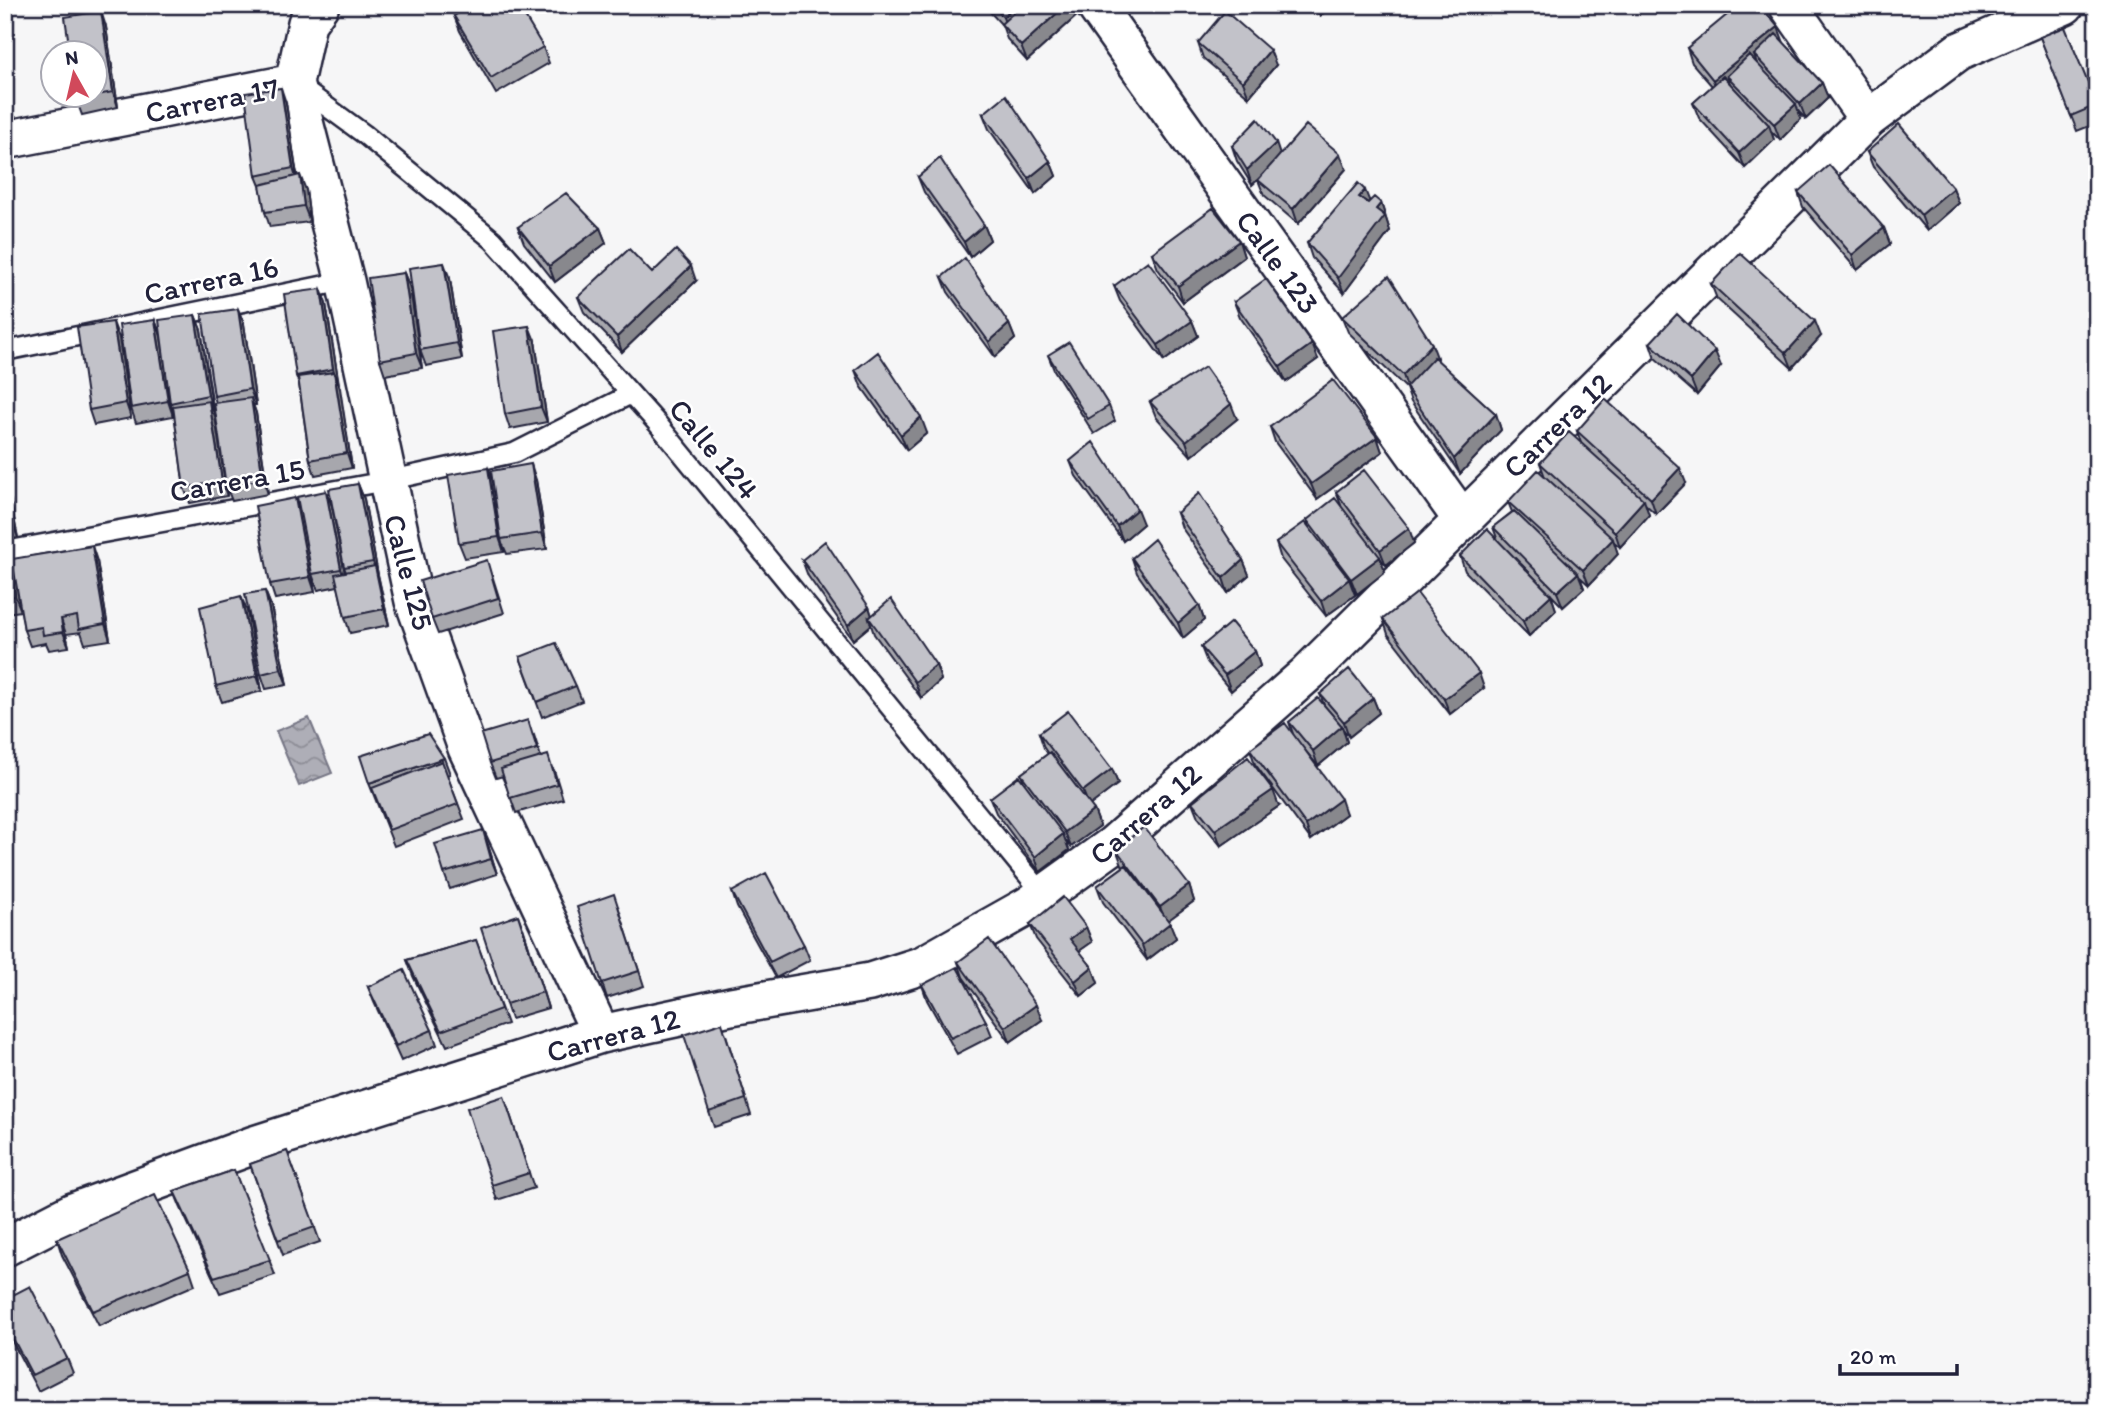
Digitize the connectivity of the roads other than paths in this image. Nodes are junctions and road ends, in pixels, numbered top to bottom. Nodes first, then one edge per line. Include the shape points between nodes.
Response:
1 (320, 5) edge
2 (1095, 5) edge
3 (1788, 5) edge
4 (2066, 5) edge
5 (295, 83) junction
6 (1868, 118) junction
7 (5, 140) edge
8 (345, 281) junction
9 (5, 351) edge
10 (631, 394) junction
11 (386, 481) junction
12 (1461, 518) junction
13 (5, 551) edge
14 (1044, 895) junction
15 (601, 1034) junction
16 (5, 1247) edge

1 - 5 street via 307,23
2 - 12 street, Calle 123
3 - 6 street
4 - 6 street, Carrera 12 via 1958,52
5 - 7 street, Carrera 17
5 - 8 street, Calle 125
5 - 10 lane, Calle 124 via 493,240
6 - 12 street, Carrera 12
8 - 9 lane, Carrera 16
8 - 11 street, Calle 125
10 - 11 lane, Carrera 15 via 514,453
10 - 14 lane, Calle 124
11 - 13 lane, Carrera 15
11 - 15 street, Calle 125 via 414,601 467,748
12 - 14 street, Carrera 12 via 1308,673 1113,845
14 - 15 street, Carrera 12 via 923,965 870,982
15 - 16 street, Carrera 12 via 254,1144 73,1212

